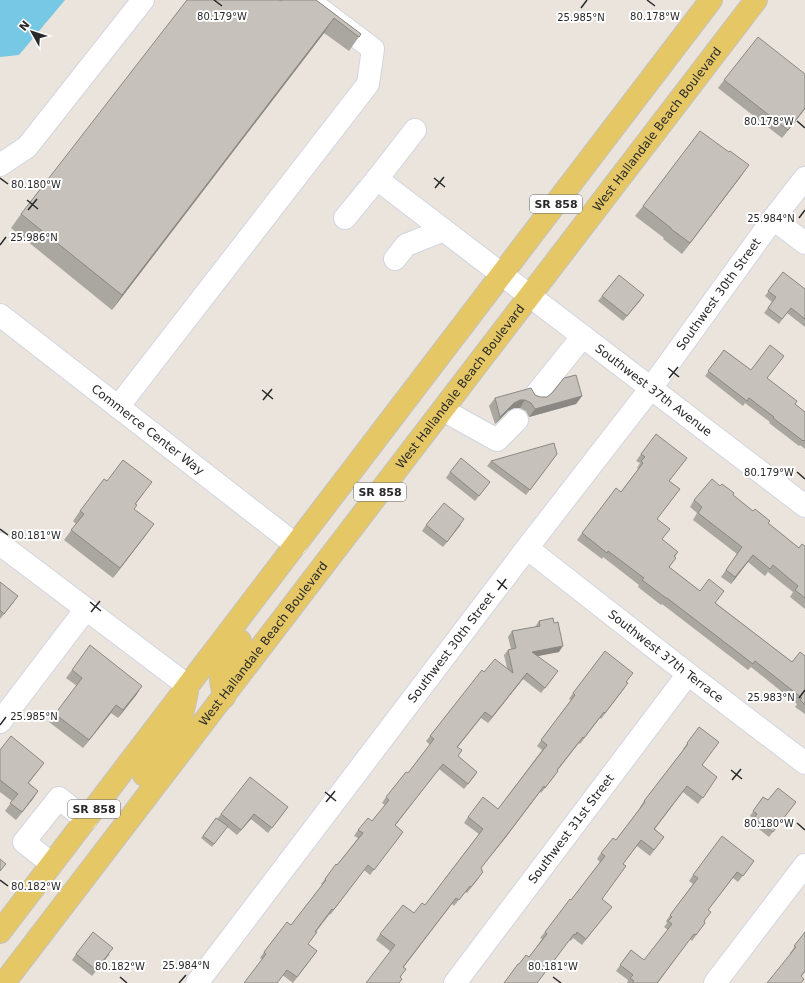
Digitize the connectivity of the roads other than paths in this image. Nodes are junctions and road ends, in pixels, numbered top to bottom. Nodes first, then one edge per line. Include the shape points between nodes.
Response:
1 (142, 0) edge
2 (308, 0) edge
3 (712, 0) edge
4 (755, 0) edge
5 (415, 130) dead end
6 (0, 165) edge
7 (805, 178) edge
8 (377, 179) junction
9 (344, 218) dead end
10 (773, 219) junction
11 (444, 230) junction
12 (805, 243) edge
13 (395, 260) dead end
14 (503, 274) junction
15 (530, 296) junction
16 (0, 315) edge
17 (583, 336) junction
18 (651, 388) junction
19 (536, 393) edge
20 (118, 407) junction
21 (443, 410) junction
22 (517, 420) dead end
23 (805, 506) edge
24 (0, 544) edge
25 (296, 545) junction
26 (527, 548) junction
27 (86, 609) junction
28 (688, 674) junction
29 (188, 686) junction
30 (224, 697) junction
31 (0, 722) edge
32 (805, 763) edge
33 (86, 820) junction
34 (52, 864) junction
35 (805, 865) edge
36 (79, 885) junction
37 (0, 932) edge
38 (4, 983) edge
39 (197, 983) edge
40 (454, 983) edge
41 (715, 983) edge

1 - 6 street via 27,147
2 - 20 street via 373,49 368,84
3 - 14 main road, SR 858
4 - 15 main road, West Hallandale Beach Boulevard / SR 858
5 - 8 street
7 - 10 street, Southwest 30th Street
8 - 9 street
8 - 11 street, Southwest 37th Avenue
10 - 12 street
10 - 18 street, Southwest 30th Street
11 - 13 street via 406,245
11 - 14 street, Southwest 37th Avenue
14 - 15 street, Southwest 37th Avenue
14 - 25 main road, SR 858
15 - 17 street, Southwest 37th Avenue
15 - 21 main road, West Hallandale Beach Boulevard / SR 858
16 - 20 street, Commerce Center Way
17 - 18 street, Southwest 37th Avenue
17 - 19 street
18 - 23 street, Southwest 37th Avenue
18 - 26 street, Southwest 30th Street
20 - 25 street, Commerce Center Way
21 - 22 street via 496,440
21 - 30 main road, West Hallandale Beach Boulevard / SR 858
24 - 27 street
25 - 29 main road, SR 858
25 - 30 main road via 296,566 225,660 220,678
26 - 28 street, Southwest 37th Terrace
26 - 39 street, Southwest 30th Street
27 - 29 street
27 - 31 street
28 - 32 street, Southwest 37th Terrace
28 - 40 street, Southwest 31st Street
29 - 33 main road, SR 858
29 - 36 main road via 179,729 93,843
30 - 36 main road, West Hallandale Beach Boulevard / SR 858
33 - 34 main road, SR 858
33 - 34 street via 58,798 24,842
34 - 37 main road, SR 858
35 - 41 street
36 - 38 main road, West Hallandale Beach Boulevard / SR 858

